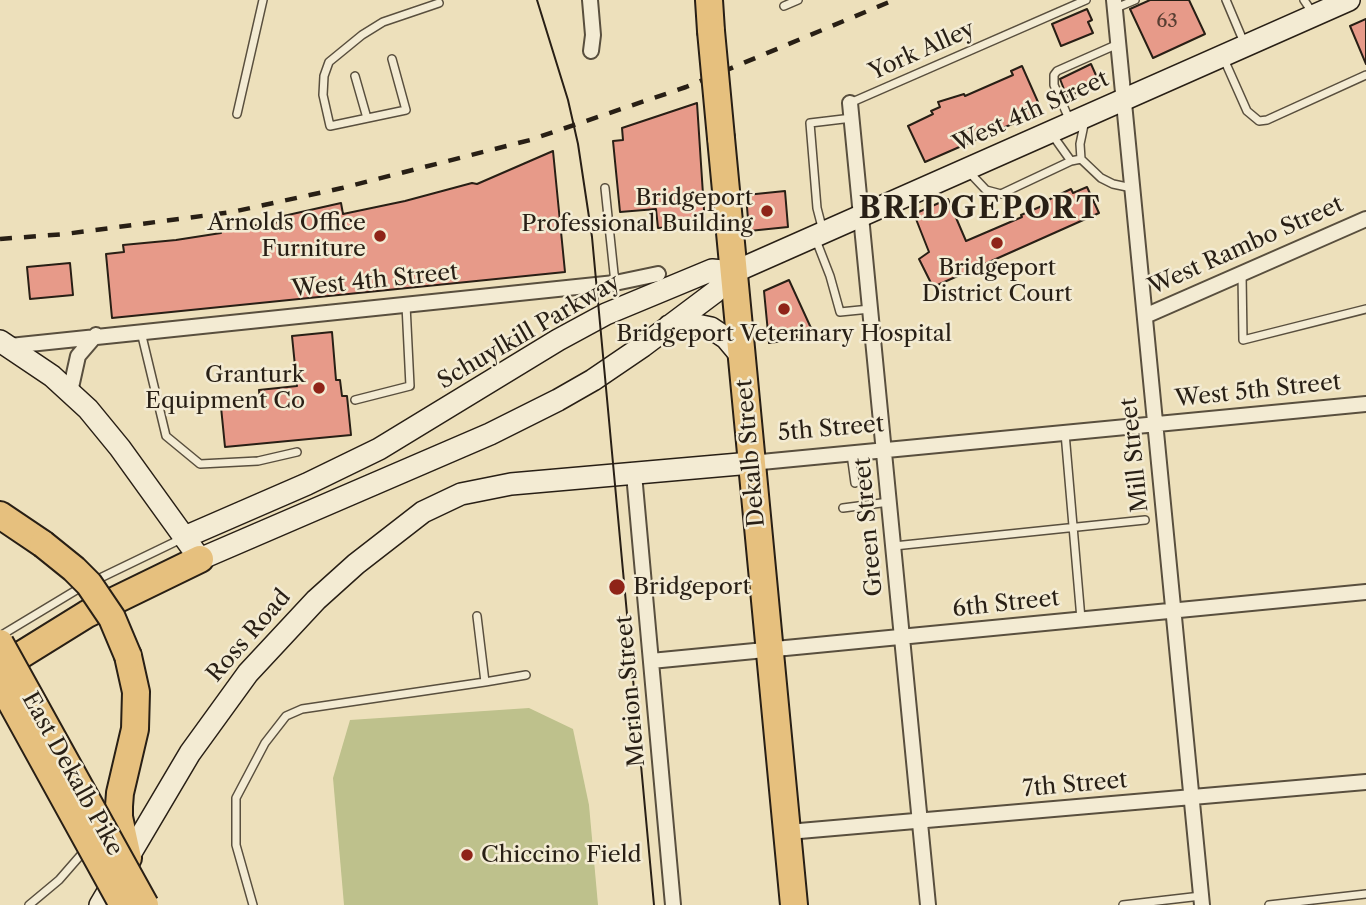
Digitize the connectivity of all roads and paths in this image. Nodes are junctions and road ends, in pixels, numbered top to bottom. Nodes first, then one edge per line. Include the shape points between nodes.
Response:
1 (262, 0) edge
2 (448, 0) edge
3 (590, 0) edge
4 (709, 0) edge
5 (798, 0) edge
6 (1086, 0) edge
7 (1135, 0) edge
8 (1226, 0) edge
9 (1349, 0) edge
10 (439, 2) edge
11 (1115, 4) edge
12 (784, 6) dead end
13 (1309, 8) edge
14 (1118, 44) junction
15 (1246, 46) junction
16 (591, 51) dead end
17 (1223, 56) junction
18 (393, 59) dead end
19 (1366, 75) edge
20 (355, 76) dead end
21 (1124, 99) junction
22 (851, 111) junction
23 (237, 114) dead end
24 (367, 118) junction
25 (1078, 120) junction
26 (1051, 132) junction
27 (1081, 159) junction
28 (1071, 161) junction
29 (966, 169) junction
30 (606, 188) dead end
31 (1132, 188) junction
32 (862, 215) junction
33 (1366, 219) edge
34 (819, 234) junction
35 (734, 272) junction
36 (1242, 273) junction
37 (658, 274) dead end
38 (615, 283) junction
39 (406, 304) junction
40 (871, 309) junction
41 (1366, 309) edge
42 (1145, 316) junction
43 (669, 326) junction
44 (141, 331) junction
45 (96, 335) junction
46 (5, 343) edge
47 (741, 357) junction
48 (70, 392) junction
49 (355, 400) dead end
50 (1366, 404) edge
51 (1155, 425) junction
52 (1065, 433) junction
53 (885, 450) junction
54 (297, 452) dead end
55 (851, 454) junction
56 (751, 463) junction
57 (634, 474) junction
58 (511, 484) joint
59 (855, 484) dead end
60 (890, 502) junction
61 (843, 508) dead end
62 (0, 515) edge
63 (1145, 520) dead end
64 (1074, 528) junction
65 (185, 537) junction
66 (894, 546) junction
67 (200, 559) junction
68 (1366, 592) edge
69 (1174, 611) junction
70 (477, 617) dead end
71 (1081, 620) junction
72 (0, 636) edge
73 (902, 637) junction
74 (0, 643) edge
75 (770, 649) junction
76 (651, 661) junction
77 (0, 668) edge
78 (526, 675) dead end
79 (0, 681) edge
80 (485, 682) junction
81 (1366, 782) edge
82 (122, 783) junction
83 (1192, 798) junction
84 (109, 811) dead end
85 (104, 821) dead end
86 (920, 821) junction
87 (788, 832) junction
88 (128, 858) junction
89 (1366, 894) edge
90 (1202, 901) edge
91 (29, 905) edge
92 (100, 905) edge
93 (123, 905) edge
94 (145, 905) edge
95 (253, 905) edge
96 (673, 905) edge
97 (794, 905) edge
98 (928, 905) edge
99 (1123, 905) edge
100 (1269, 905) edge

1 - 23 lane
2 - 10 lane
3 - 16 street
4 - 35 highway, Dekalb Street, bridge
5 - 12 lane
6 - 22 lane, York Alley
7 - 11 lane
8 - 15 lane
9 - 13 main road, West 4th Street
10 - 24 lane via 383,22 329,62 323,95 330,126
11 - 14 street, Mill Street
13 - 15 main road, West 4th Street
14 - 21 street, Mill Street
14 - 25 lane via 1057,71 1054,85
15 - 17 main road, West 4th Street
17 - 19 lane via 1247,111 1259,121
17 - 21 main road, West 4th Street
18 - 24 lane via 406,110
20 - 24 lane
21 - 25 main road, West 4th Street
21 - 31 street, Mill Street
22 - 32 street, Green Street
22 - 34 lane, York Alley via 810,122
25 - 26 main road, West 4th Street
25 - 27 lane
26 - 28 lane
26 - 29 main road, West 4th Street
27 - 28 lane
27 - 31 lane via 1101,178
28 - 29 lane via 1001,194 986,190
29 - 32 main road, West 4th Street
30 - 38 lane
31 - 42 street, Mill Street
32 - 34 main road, West 4th Street
32 - 40 street, Green Street
33 - 36 street, West Rambo Street
34 - 35 main road, West 4th Street
34 - 40 lane via 840,312
35 - 43 main road
35 - 47 highway, Dekalb Street
35 - 65 main road, Schuylkill Parkway via 712,270 606,314 379,449
36 - 41 lane via 1243,340
36 - 42 street, West Rambo Street
37 - 38 street, West 4th Street
38 - 39 street, West 4th Street
39 - 44 street, West 4th Street
39 - 49 lane via 410,386
40 - 53 street, Green Street
42 - 51 street, Mill Street
43 - 47 main road via 711,328
43 - 67 main road via 593,380 525,418
44 - 45 street, West 4th Street
44 - 54 lane via 166,436 200,464 258,461
45 - 46 street, West 4th Street
45 - 48 street via 78,356
46 - 48 main road
47 - 56 highway, Dekalb Street
48 - 65 main road via 120,448
50 - 51 street, West 5th Street
51 - 52 street, 5th Street
51 - 69 street, Mill Street
52 - 53 street, 5th Street
52 - 64 lane
53 - 55 street, 5th Street
53 - 60 street, Green Street
55 - 56 street, 5th Street
55 - 59 lane
56 - 57 main road, 5th Street
56 - 75 highway, Dekalb Street
57 - 58 main road, 5th Street
57 - 76 street, Merion Street
58 - 88 main road, Ross Road via 461,494 423,512 316,600 218,712
60 - 61 lane
60 - 66 street, Green Street
62 - 82 highway, bridge via 74,569 113,618 128,656 135,692 135,729
63 - 64 lane
64 - 66 lane
64 - 71 lane
65 - 67 main road
65 - 72 lane via 74,591
66 - 73 street, Green Street
67 - 77 highway via 87,614
68 - 69 street, 6th Street
69 - 71 street, 6th Street
69 - 83 street, Mill Street
70 - 80 lane
71 - 73 street, 6th Street
73 - 75 street, 6th Street
73 - 86 street, Green Street
74 - 94 highway, East Dekalb Pike, bridge
75 - 76 street, 6th Street
75 - 87 highway, Dekalb Street
76 - 96 street, Merion Street
78 - 80 lane
79 - 93 highway, East Dekalb Pike, bridge
80 - 95 lane via 302,709 286,716 265,743 236,798 236,845
81 - 83 street, 7th Street
82 - 84 lane
82 - 88 highway via 119,817
83 - 86 street, 7th Street
83 - 90 street, Mill Street
85 - 91 lane via 72,866
86 - 87 street, 7th Street
86 - 98 street, Green Street
87 - 97 highway, Dekalb Street
88 - 92 main road, Ross Road
89 - 100 lane
90 - 99 lane

